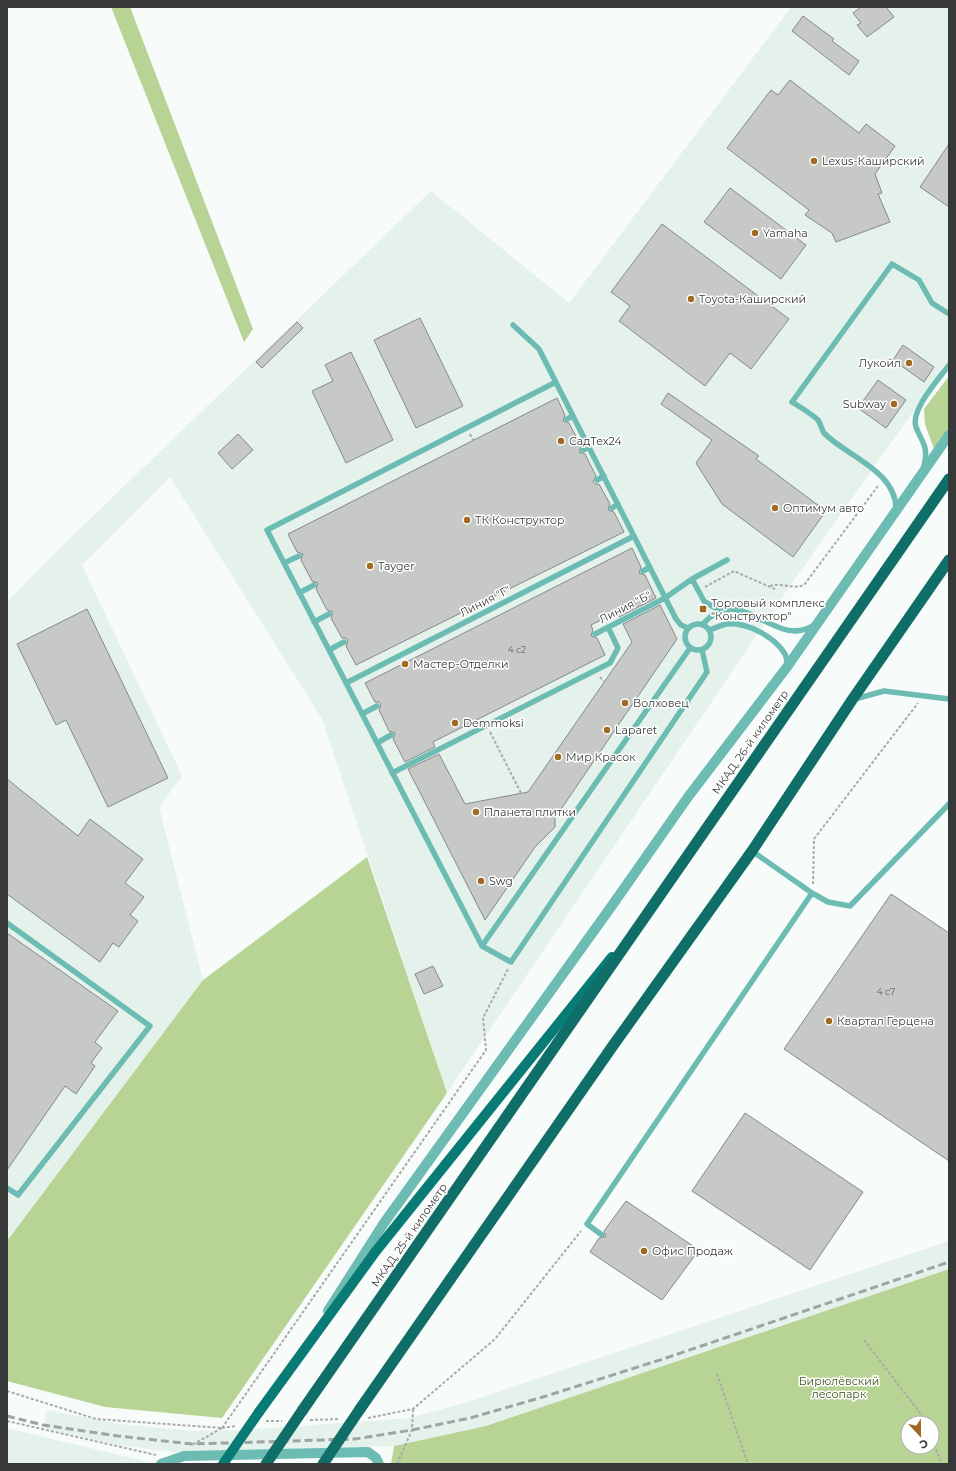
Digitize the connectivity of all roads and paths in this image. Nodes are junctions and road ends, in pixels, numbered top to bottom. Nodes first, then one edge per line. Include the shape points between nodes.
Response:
1 (949, 314) edge
2 (513, 325) dead end
3 (949, 365) edge
4 (556, 382) junction
5 (573, 416) junction
6 (567, 419) dead end
7 (949, 435) edge
8 (589, 447) junction
9 (583, 450) dead end
10 (923, 473) junction
11 (604, 476) junction
12 (883, 479) junction
13 (949, 479) edge
14 (597, 480) dead end
15 (618, 504) junction
16 (612, 508) dead end
17 (896, 512) junction
18 (634, 536) junction
19 (299, 556) dead end
20 (727, 560) dead end
21 (949, 560) edge
22 (284, 563) junction
23 (650, 567) junction
24 (643, 571) dead end
25 (692, 579) junction
26 (314, 585) dead end
27 (770, 586) junction
28 (698, 590) junction
29 (778, 590) dead end
30 (299, 593) junction
31 (664, 598) junction
32 (721, 612) junction
33 (329, 614) dead end
34 (314, 622) junction
35 (819, 622) junction
36 (703, 624) junction
37 (608, 626) junction
38 (688, 628) junction
39 (710, 630) junction
40 (595, 634) dead end
41 (344, 642) dead end
42 (690, 648) junction
43 (329, 650) junction
44 (702, 650) junction
45 (787, 667) junction
46 (346, 683) junction
47 (924, 696) junction
48 (949, 699) edge
49 (852, 700) junction
50 (377, 706) dead end
51 (362, 714) junction
52 (487, 726) junction
53 (391, 735) dead end
54 (377, 743) junction
55 (392, 773) junction
56 (521, 793) dead end
57 (949, 804) edge
58 (752, 851) junction
59 (812, 893) junction
60 (654, 904) junction
61 (7, 923) edge
62 (482, 946) junction
63 (511, 962) junction
64 (574, 1021) joint
65 (7, 1188) edge
66 (587, 1224) junction
67 (602, 1235) dead end
68 (864, 1340) dead end
69 (296, 1359) junction
70 (717, 1374) dead end
71 (7, 1391) edge
72 (412, 1409) junction
73 (361, 1414) junction
74 (304, 1415) junction
75 (921, 1415) edge
76 (259, 1417) junction
77 (346, 1419) dead end
78 (7, 1421) edge
79 (282, 1421) dead end
80 (236, 1426) dead end
81 (222, 1428) junction
82 (186, 1447) dead end
83 (161, 1464) edge
84 (223, 1464) edge
85 (266, 1464) edge
86 (323, 1464) edge
87 (379, 1464) edge
88 (397, 1464) edge
89 (748, 1464) edge

1 - 12 lane via 932,303 919,280 892,264 792,402 818,420 824,432
2 - 4 lane via 539,349
3 - 10 lane via 916,410 916,426 925,443 926,460
4 - 5 lane
4 - 22 lane via 267,530
5 - 6 lane
5 - 8 lane
7 - 10 street
8 - 9 lane
8 - 11 lane
10 - 17 street
11 - 14 lane
11 - 15 lane
12 - 17 lane via 896,503
12 - 27 path via 804,585 798,588 777,584
13 - 60 highway, МКАД, 26-й километр
15 - 16 lane
15 - 18 lane
17 - 35 street
18 - 23 lane
18 - 46 lane, Линия "Г"
19 - 22 lane
20 - 25 lane, Линия "Б"
21 - 49 highway
22 - 30 lane
23 - 24 lane
23 - 31 lane
25 - 28 lane
25 - 31 lane, Линия "Б"
26 - 30 lane
27 - 28 path via 734,571
27 - 29 path
28 - 32 lane via 704,601
30 - 34 lane
31 - 37 lane, Линия "Б"
31 - 38 lane via 676,619
32 - 35 lane via 745,611 784,630 795,632 808,629
32 - 36 lane via 709,617
33 - 34 lane
34 - 43 lane
35 - 45 street
36 - 38 lane
36 - 39 lane
37 - 40 lane, Линия "Б"
37 - 52 lane via 618,648 610,663
38 - 42 lane via 684,638
39 - 44 lane via 709,644
39 - 45 lane via 726,624 739,624 752,629 775,641 786,656
41 - 43 lane
42 - 44 lane
42 - 62 lane
43 - 46 lane
44 - 63 lane via 707,672
45 - 69 street via 688,797 420,1172
46 - 51 lane
47 - 48 lane
47 - 49 lane via 884,691
47 - 59 path via 814,839
49 - 58 highway
50 - 51 lane
51 - 54 lane
52 - 55 lane
52 - 56 path
53 - 54 lane
54 - 55 lane
55 - 62 lane
57 - 59 lane via 850,906 828,902
58 - 59 lane
58 - 73 highway via 612,1047
59 - 66 lane
60 - 64 highway, МКАД, 26-й километр
60 - 69 main road via 376,1251
61 - 65 lane via 150,1026 18,1195
62 - 63 lane
63 - 81 path via 483,1018 486,1050
64 - 74 highway, МКАД, 25-й километр
66 - 67 lane
66 - 72 path via 495,1339
68 - 75 path
69 - 76 main road
70 - 89 path
71 - 81 path via 96,1419
72 - 73 path
72 - 88 path via 412,1430
73 - 86 highway, bridge
74 - 77 path
74 - 85 highway, МКАД, 25-й километр, bridge
76 - 79 path
76 - 84 main road, bridge
78 - 83 path via 159,1456
80 - 81 path
81 - 82 path
83 - 87 street via 184,1456 368,1452

